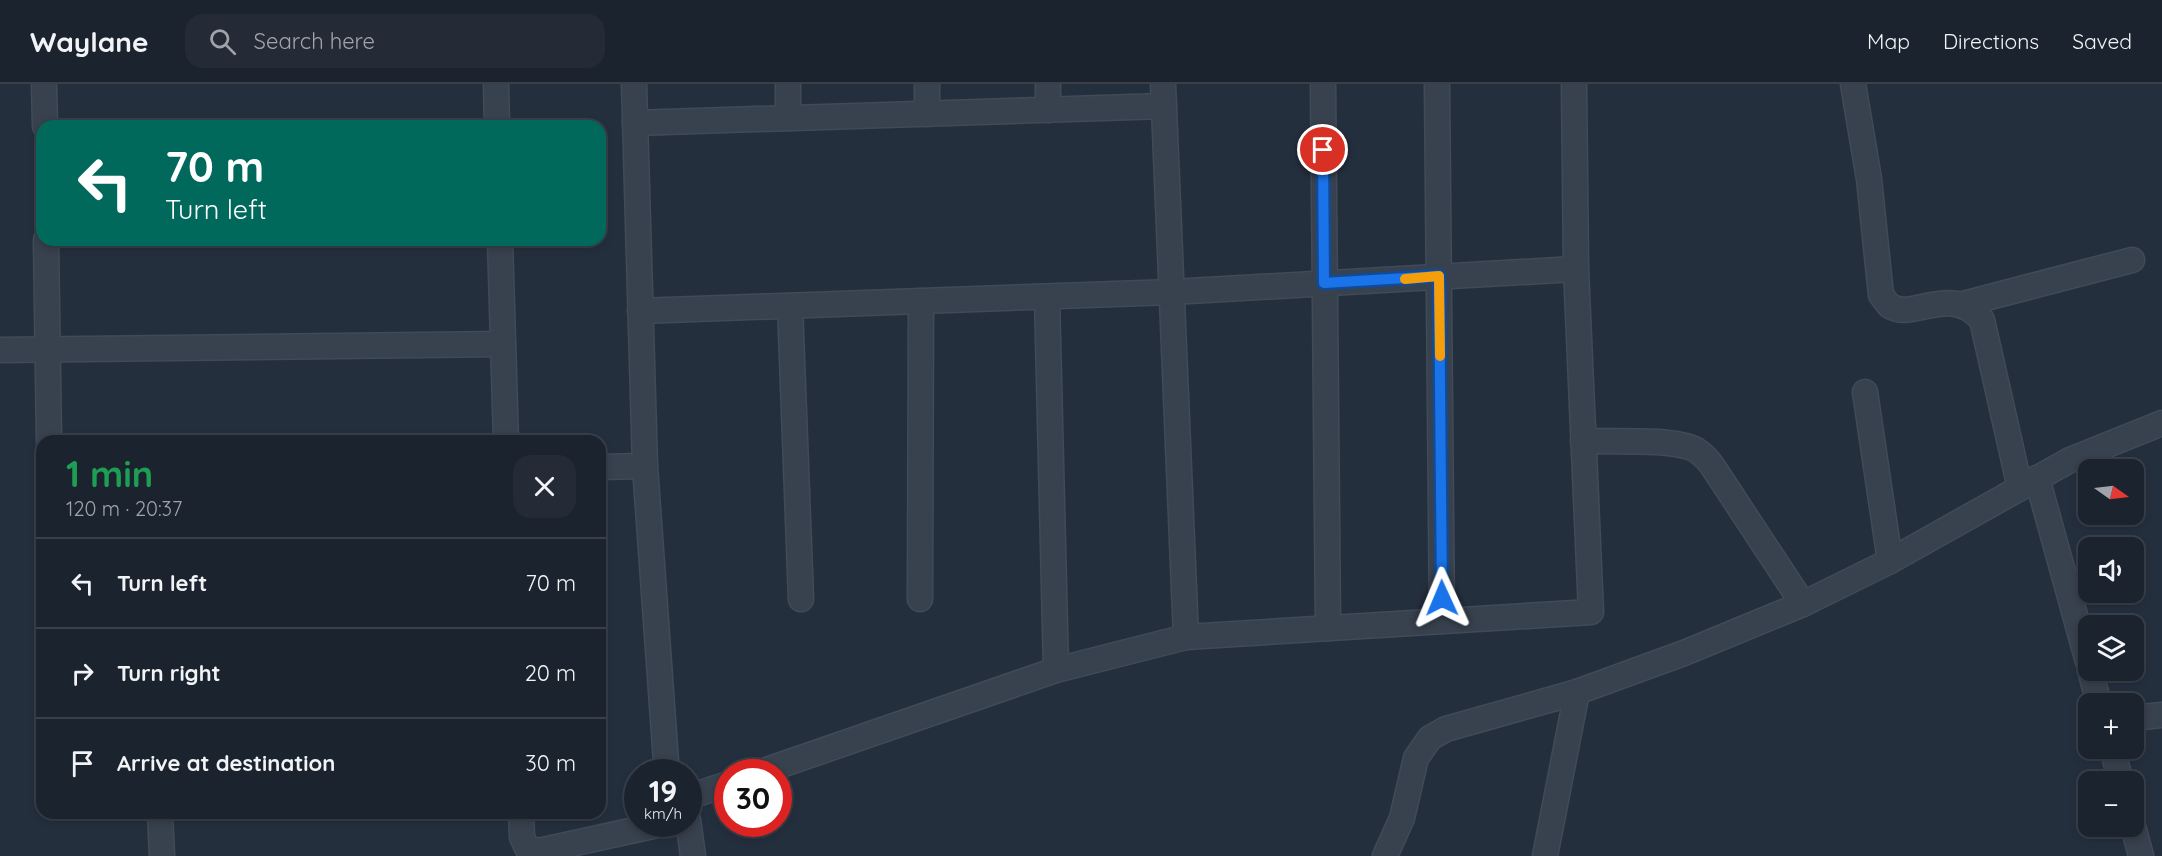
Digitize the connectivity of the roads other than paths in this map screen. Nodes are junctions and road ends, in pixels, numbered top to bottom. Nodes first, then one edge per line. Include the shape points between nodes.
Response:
1 (44, 84) edge
2 (496, 84) edge
3 (634, 84) edge
4 (788, 84) edge
5 (927, 84) edge
6 (1048, 84) edge
7 (1323, 84) edge
8 (1437, 84) edge
9 (1574, 84) edge
10 (1853, 84) edge
11 (1164, 95) edge
12 (1048, 110) junction
13 (927, 114) junction
14 (788, 118) junction
15 (45, 120) edge
16 (497, 120) edge
17 (635, 123) junction
18 (46, 246) edge
19 (500, 246) edge
20 (2133, 260) dead end
21 (1575, 269) junction
22 (1439, 276) junction
23 (1324, 283) junction
24 (1172, 292) junction
25 (1047, 297) junction
26 (921, 301) junction
27 (1964, 304) junction
28 (790, 306) junction
29 (640, 311) junction
30 (503, 344) junction
31 (0, 350) edge
32 (48, 350) junction
33 (1865, 392) dead end
34 (2162, 423) edge
35 (49, 435) edge
36 (506, 435) edge
37 (1583, 441) junction
38 (645, 466) junction
39 (606, 467) edge
40 (2029, 483) junction
41 (1890, 561) junction
42 (801, 599) dead end
43 (920, 599) dead end
44 (1803, 604) junction
45 (1442, 621) junction
46 (1329, 628) junction
47 (2078, 632) edge
48 (1186, 637) junction
49 (1056, 670) junction
50 (1576, 692) junction
51 (2162, 715) edge
52 (2144, 717) edge
53 (666, 759) edge
54 (792, 761) edge
55 (160, 819) edge
56 (521, 819) edge
57 (624, 832) edge
58 (690, 837) edge
59 (2136, 837) edge
60 (162, 856) edge
61 (693, 856) edge
62 (1385, 856) edge
63 (1545, 856) edge
64 (2141, 856) edge

1 - 15 street
2 - 16 street
3 - 17 street
4 - 14 street
5 - 13 street
6 - 12 street
7 - 23 street
8 - 22 street
9 - 21 street
10 - 27 street via 1869,179 1881,295 1890,306 1902,309 1939,303
11 - 12 street
11 - 24 street
12 - 13 street
13 - 14 street
14 - 17 street
17 - 29 street
18 - 32 street
19 - 30 street
20 - 27 street
21 - 22 street
21 - 37 street
22 - 23 street
22 - 45 street
23 - 24 street
23 - 46 street
24 - 25 street
24 - 48 street
25 - 26 street
25 - 49 street
26 - 28 street
26 - 43 street
27 - 40 street via 1982,320
28 - 29 street
28 - 42 street
29 - 38 street
30 - 32 street
30 - 36 street
31 - 32 street
32 - 35 street
33 - 41 street
34 - 40 street via 2070,460
37 - 44 street via 1677,444 1694,449 1711,464
37 - 45 street via 1591,612
38 - 39 street
38 - 53 street
40 - 41 street
40 - 47 street
41 - 44 street
44 - 50 street
45 - 46 street
46 - 48 street
48 - 49 street
49 - 54 street
50 - 62 street via 1446,729 1430,738 1416,758 1402,819
50 - 63 street
51 - 52 street
55 - 60 street
56 - 57 street via 527,848 539,851
58 - 61 street
59 - 64 street

